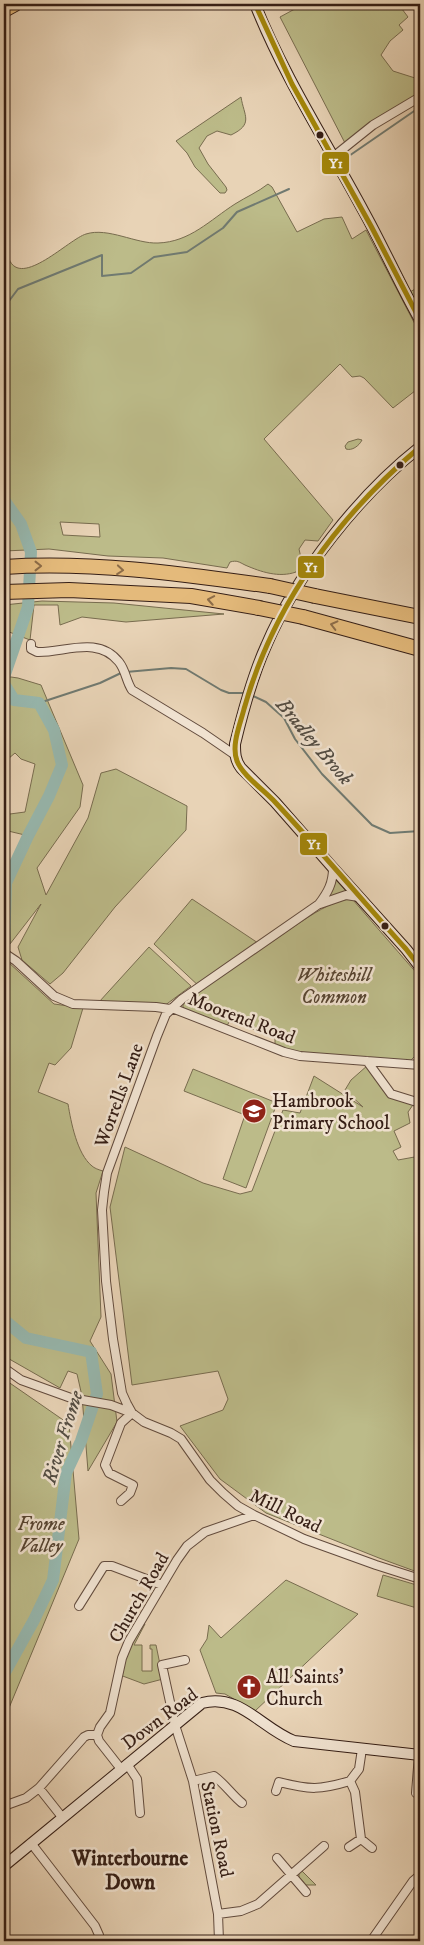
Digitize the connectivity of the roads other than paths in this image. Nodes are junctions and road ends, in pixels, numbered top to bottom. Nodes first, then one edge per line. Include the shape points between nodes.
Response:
1 (15, 4) edge
2 (255, 4) edge
3 (4, 10) edge
4 (420, 97) edge
5 (333, 157) junction
6 (420, 320) edge
7 (420, 447) edge
8 (4, 567) edge
9 (4, 592) edge
10 (373, 608) junction
11 (420, 617) edge
12 (420, 625) edge
13 (364, 633) junction
14 (31, 644) dead end
15 (420, 649) edge
16 (420, 660) edge
17 (234, 754) junction
18 (333, 868) junction
19 (359, 897) junction
20 (319, 904) junction
21 (4, 953) edge
22 (420, 967) edge
23 (171, 1008) junction
24 (367, 1061) junction
25 (420, 1064) edge
26 (420, 1103) edge
27 (4, 1368) edge
28 (132, 1413) junction
29 (121, 1501) dead end
30 (254, 1515) junction
31 (420, 1579) edge
32 (162, 1585) junction
33 (79, 1606) dead end
34 (184, 1660) dead end
35 (175, 1725) junction
36 (97, 1735) junction
37 (362, 1749) junction
38 (420, 1755) edge
39 (124, 1766) junction
40 (193, 1781) junction
41 (350, 1781) junction
42 (235, 1786) dead end
43 (39, 1788) junction
44 (276, 1791) dead end
45 (230, 1793) junction
46 (416, 1793) dead end
47 (242, 1803) dead end
48 (4, 1806) edge
49 (140, 1812) dead end
50 (62, 1816) junction
51 (361, 1839) junction
52 (31, 1843) junction
53 (324, 1846) dead end
54 (349, 1848) dead end
55 (372, 1848) dead end
56 (277, 1858) dead end
57 (4, 1866) edge
58 (420, 1875) edge
59 (292, 1876) junction
60 (306, 1892) dead end
61 (218, 1914) junction
62 (100, 1941) edge
63 (219, 1941) edge
64 (371, 1941) edge

1 - 3 highway
2 - 5 main road via 298,97
4 - 5 street via 373,125
5 - 6 main road
7 - 17 main road via 368,494 289,601 253,680
8 -> 10 highway, bridge via 72,565 196,576 270,586
13 -> 9 highway, bridge via 303,617 191,596 69,590
10 - 11 highway
10 - 12 highway
13 - 15 highway
13 - 16 highway
14 - 17 street via 31,649 37,652 101,648 111,654 125,671 132,690
17 - 18 main road via 241,768
18 - 19 main road
18 - 20 street, Worrells Lane via 333,879
19 - 20 street via 346,895
19 - 22 main road
20 - 23 street, Worrells Lane
21 - 23 street, Moorend Road via 54,996 73,1004
23 - 24 street, Moorend Road via 284,1052
23 - 28 street, Worrells Lane via 157,1036 107,1173 102,1210 112,1339 122,1393
24 - 25 street, Moorend Road
24 - 26 street via 391,1094
27 - 28 street, Mill Road via 21,1380 71,1398 111,1405
28 - 29 street via 121,1423 105,1464 109,1474 133,1485
28 - 30 street, Mill Road via 181,1439 210,1480 238,1506
30 - 31 street, Mill Road via 304,1539
30 - 32 street, Church Road via 205,1532 187,1546
32 - 33 street via 104,1566
32 - 36 street, Church Road via 129,1641 110,1713
34 - 35 street, Station Road via 162,1665
35 - 37 main road, Down Road via 202,1703 221,1700 231,1702 294,1741
35 - 39 main road, Down Road
35 - 40 street, Station Road
36 - 39 street
36 - 43 street via 84,1737
37 - 38 main road, Down Road
37 - 41 street via 359,1769
38 - 46 street
39 - 49 street via 137,1779
39 - 50 main road, Down Road
40 - 45 street via 214,1776
40 - 61 street, Station Road
41 - 44 street via 325,1788 304,1789 279,1782
41 - 51 street via 355,1792
42 - 45 street
43 - 48 street via 26,1798
43 - 50 street
45 - 47 street
50 - 52 main road, Down Road
51 - 54 street
51 - 55 street
52 - 57 main road, Down Road
52 - 62 street via 95,1926
53 - 59 street
56 - 59 street
58 - 64 street
59 - 60 street
59 - 61 street via 258,1904 241,1912
61 - 63 street, Station Road

